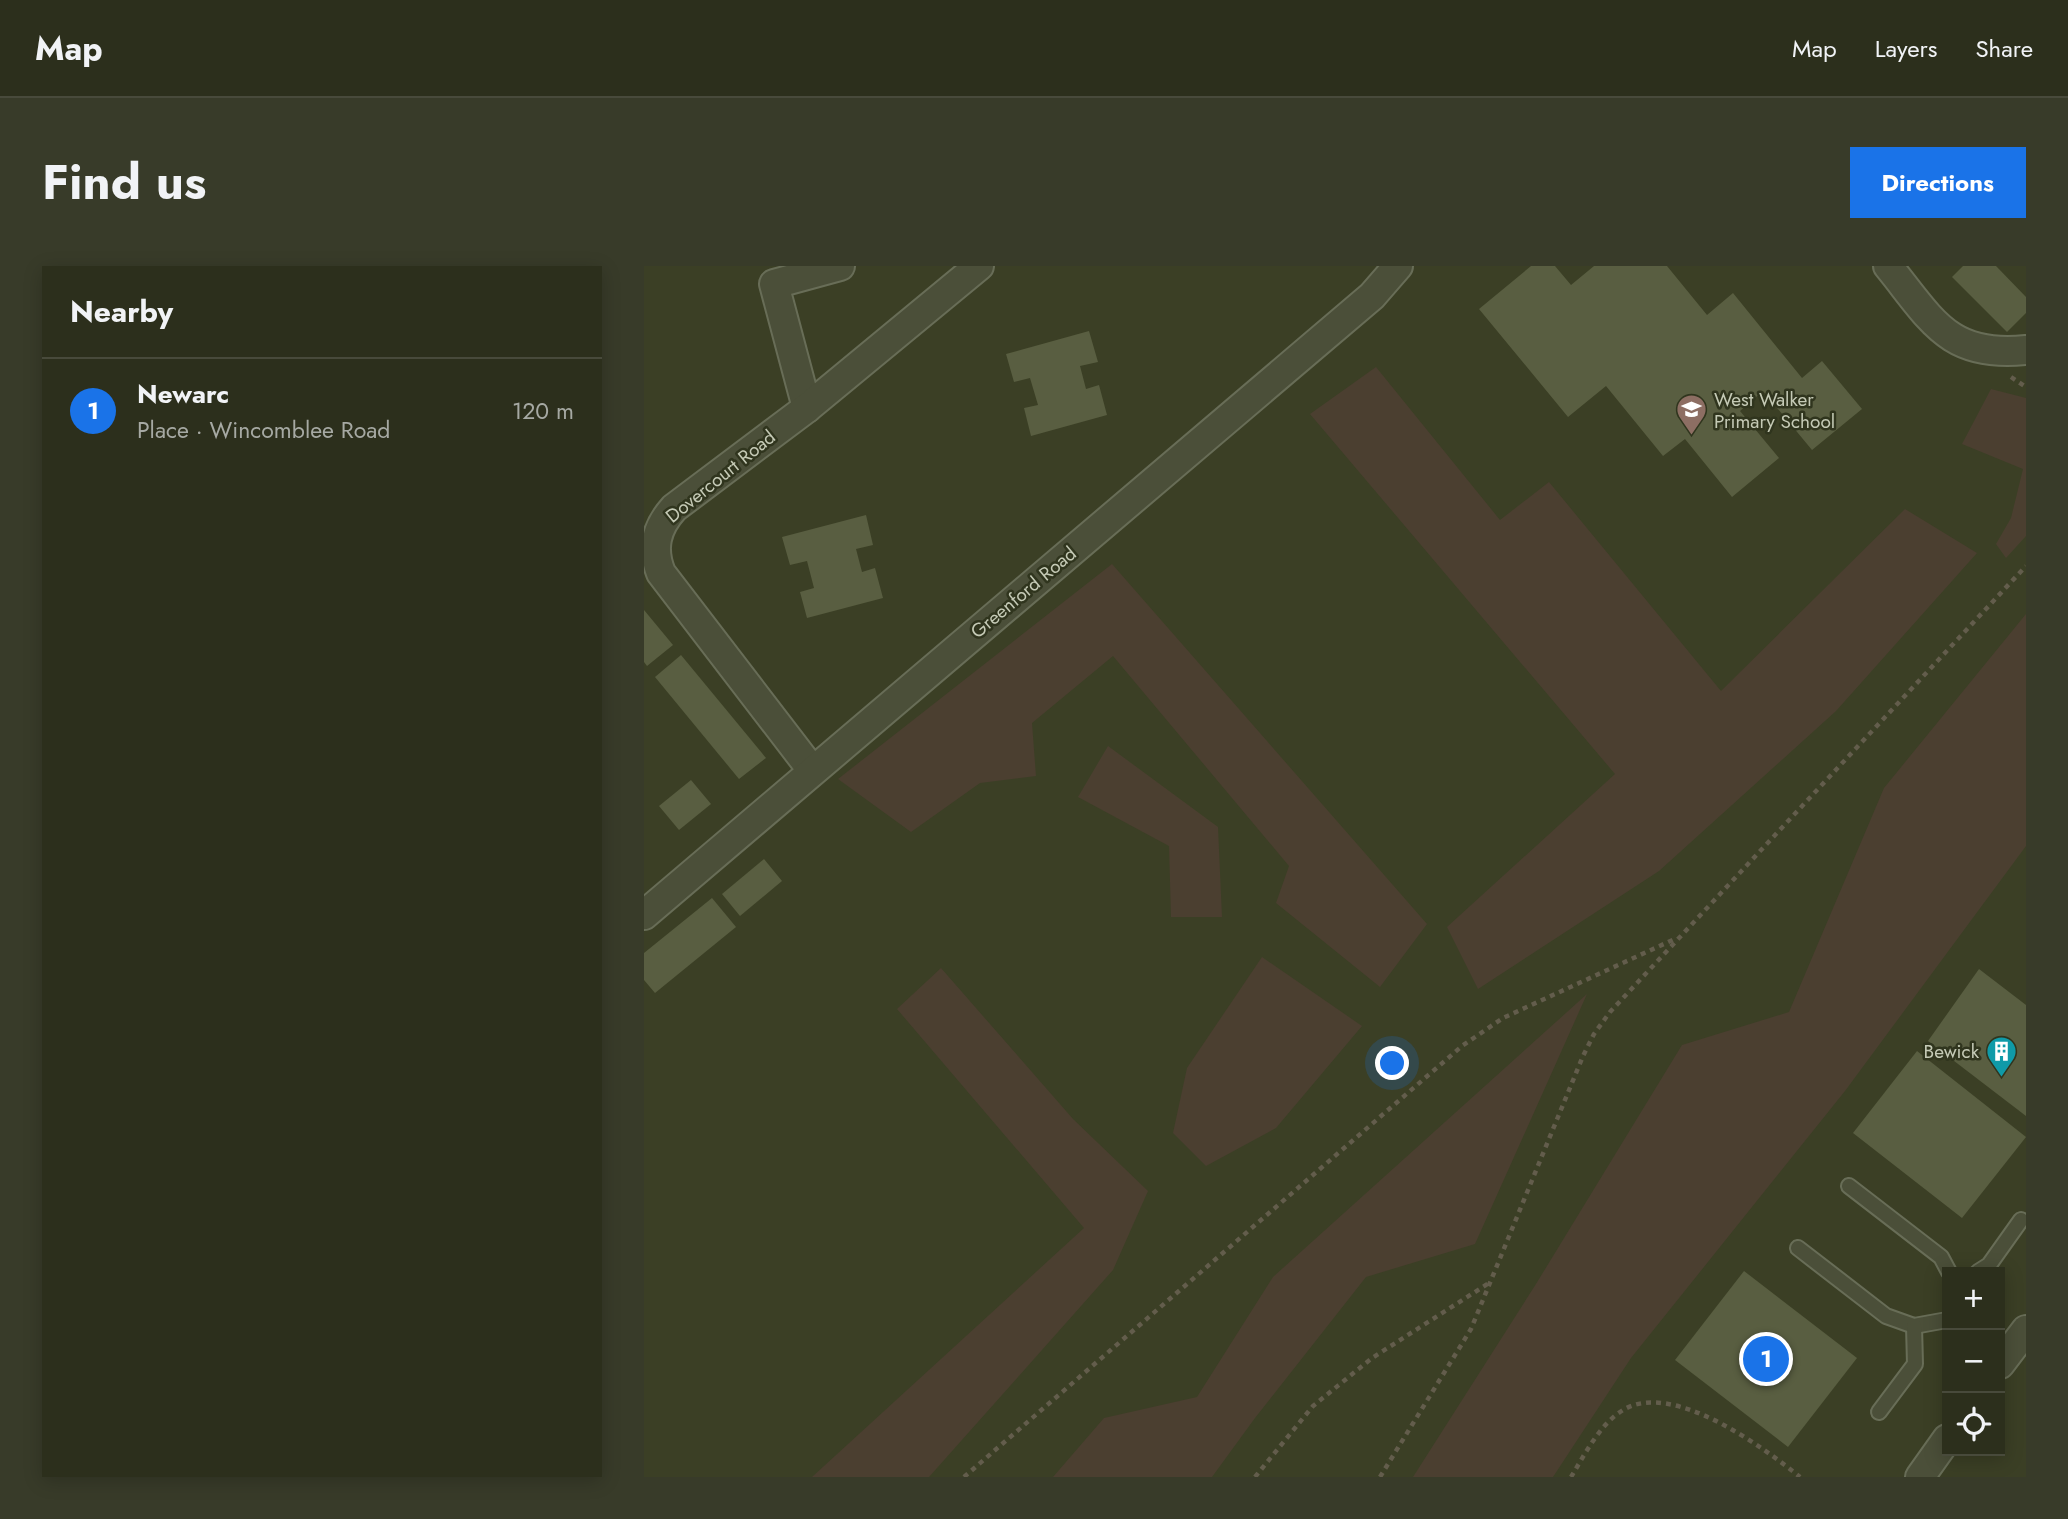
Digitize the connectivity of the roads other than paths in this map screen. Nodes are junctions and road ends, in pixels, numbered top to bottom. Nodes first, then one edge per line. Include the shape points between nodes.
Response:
1 (840, 266) edge
2 (979, 266) edge
3 (1398, 266) edge
4 (1888, 266) edge
5 (2026, 350) edge
6 (807, 408) junction
7 (812, 770) junction
8 (644, 915) edge
9 (1849, 1186) dead end
10 (2021, 1220) dead end
11 (1798, 1248) dead end
12 (1947, 1267) edge
13 (1986, 1267) edge
14 (1942, 1321) edge
15 (1914, 1326) junction
16 (1879, 1412) dead end
17 (1942, 1447) edge
18 (1923, 1476) edge

1 - 6 street via 774,284
2 - 6 street, Dovercourt Road
3 - 7 street, Greenford Road via 1371,296
4 - 5 street via 1951,338 1993,351
6 - 7 street, Dovercourt Road via 674,508 663,520 655,546 660,573
7 - 8 street, Greenford Road
9 - 12 lane via 1941,1257
10 - 13 lane
11 - 15 lane via 1886,1316
14 - 15 lane
15 - 16 lane via 1915,1364
17 - 18 street

